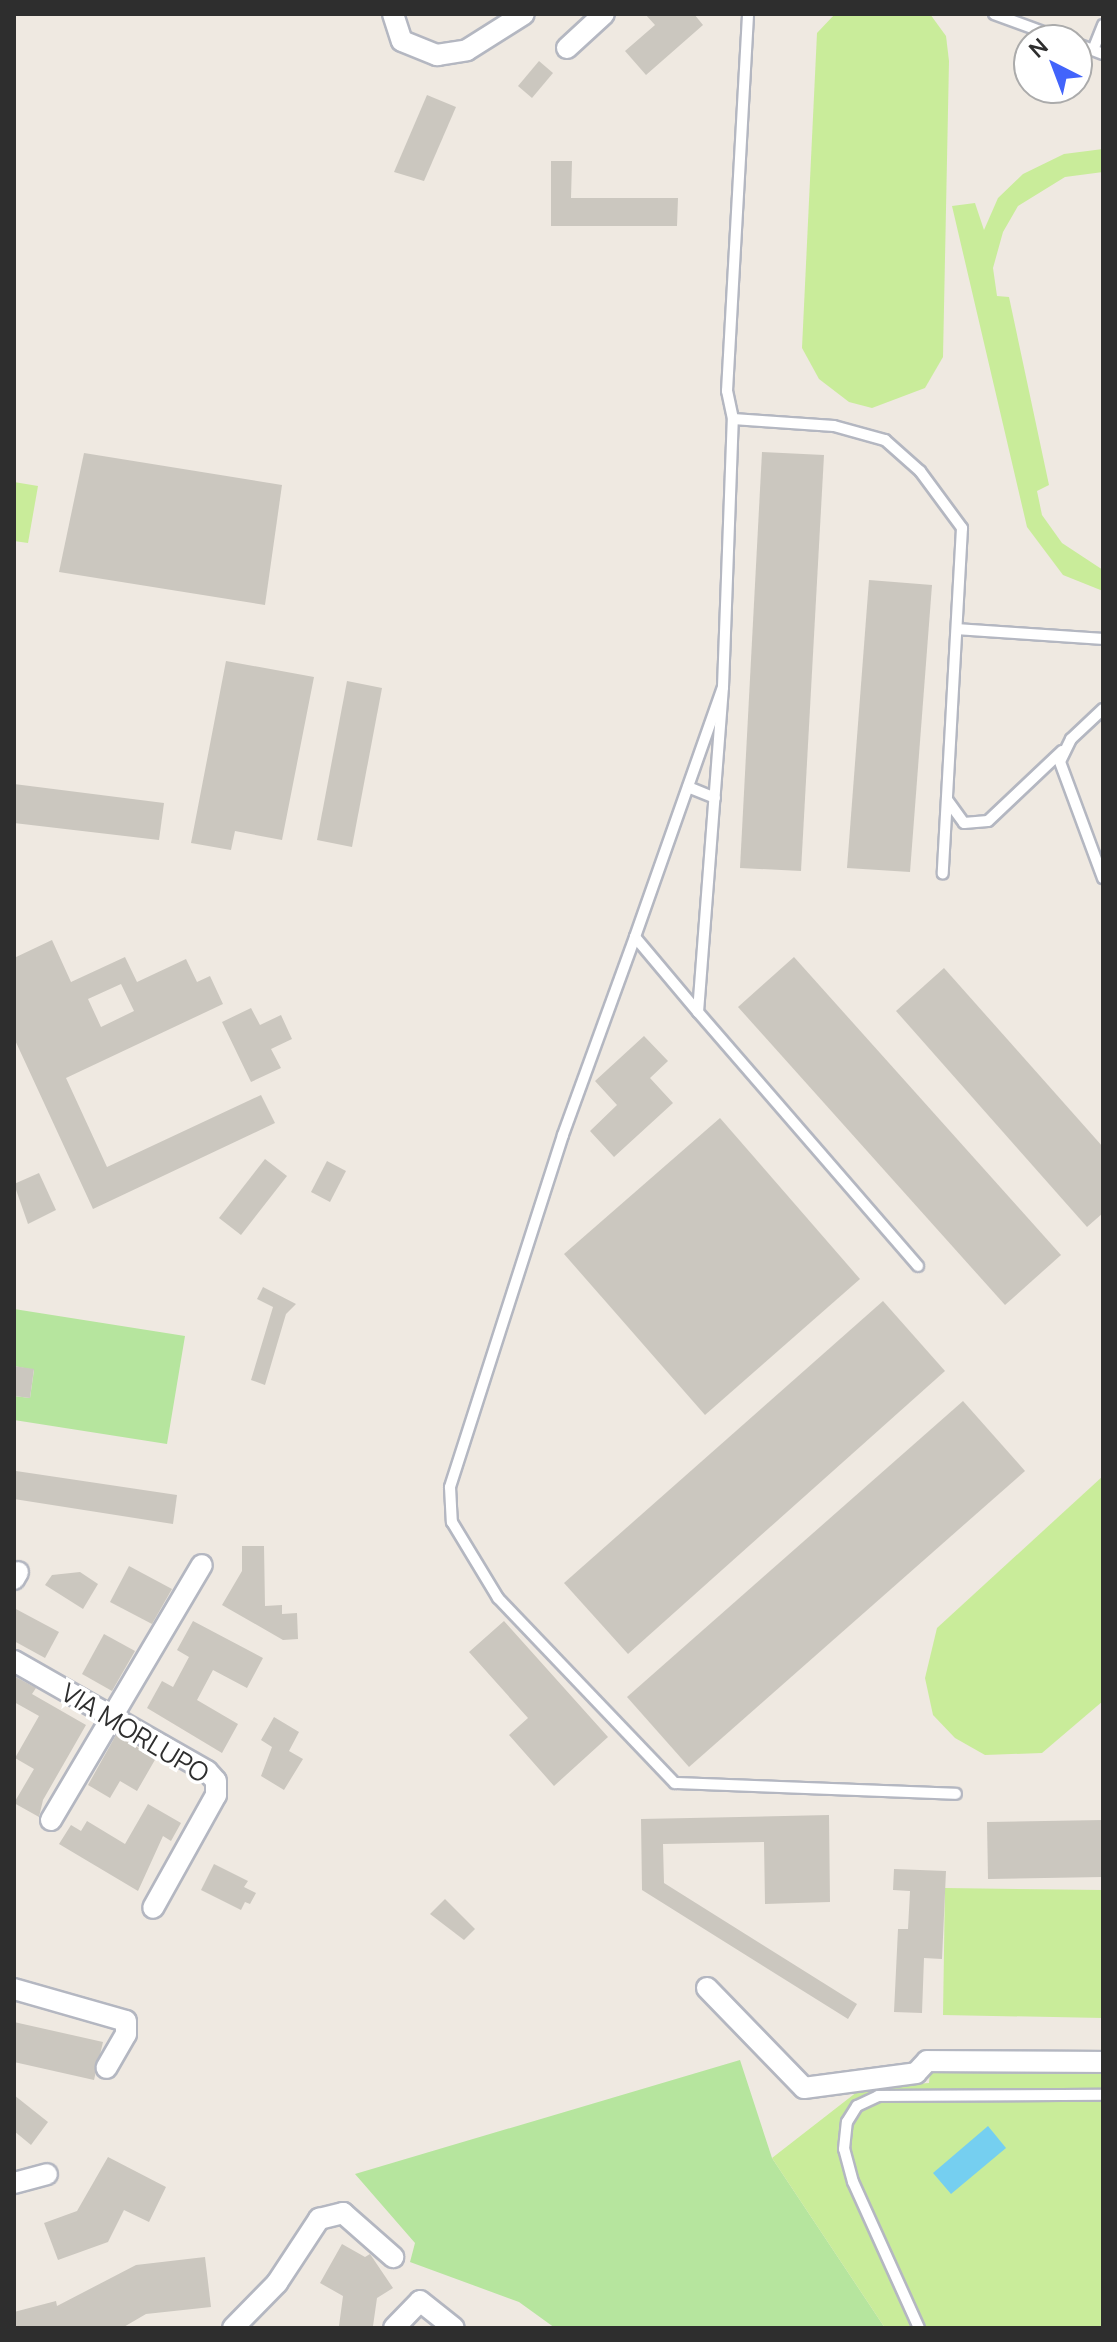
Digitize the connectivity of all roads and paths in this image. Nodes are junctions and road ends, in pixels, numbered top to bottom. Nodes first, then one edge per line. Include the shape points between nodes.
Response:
1 (393, 14) edge
2 (524, 14) edge
3 (604, 14) edge
4 (748, 14) edge
5 (994, 14) edge
6 (1021, 24) edge
7 (1103, 25) edge
8 (567, 48) dead end
9 (1098, 52) edge
10 (733, 419) junction
11 (957, 629) junction
12 (1103, 639) edge
13 (723, 687) junction
14 (1103, 709) edge
15 (1062, 751) junction
16 (688, 787) junction
17 (715, 798) junction
18 (947, 799) junction
19 (943, 873) dead end
20 (1103, 878) edge
21 (635, 937) junction
22 (698, 1012) junction
23 (918, 1266) dead end
24 (202, 1565) dead end
25 (14, 1661) edge
26 (112, 1718) junction
27 (956, 1794) dead end
28 (51, 1820) dead end
29 (153, 1908) dead end
30 (707, 1988) dead end
31 (14, 1989) edge
32 (1103, 2062) edge
33 (106, 2068) dead end
34 (1103, 2095) edge
35 (47, 2174) dead end
36 (14, 2183) edge
37 (393, 2257) dead end
38 (233, 2328) edge
39 (394, 2328) edge
40 (454, 2328) edge
41 (919, 2328) edge

1 - 2 street via 402,41 437,55 467,50
3 - 8 street
4 - 10 lane via 727,391
5 - 6 lane
7 - 9 lane
10 - 11 lane via 856,430 885,440 920,471 962,528
10 - 13 lane
11 - 12 lane
11 - 18 lane
13 - 16 lane
13 - 17 lane
14 - 15 lane
15 - 18 lane via 988,821 964,823
15 - 20 lane via 1064,783
16 - 17 lane
16 - 21 lane
17 - 22 lane
18 - 19 lane
21 - 22 lane
21 - 27 lane via 563,1135 450,1487 452,1522 498,1598 675,1783
22 - 23 lane
24 - 26 street
25 - 26 street, VIA MORLUPO
26 - 28 street
26 - 29 street, VIA MORLUPO via 216,1781 216,1795
30 - 32 street via 804,2088 916,2073 927,2061
31 - 33 street via 126,2021 126,2034
34 - 41 lane via 878,2096 857,2106 847,2122 844,2149 853,2182
35 - 36 street
37 - 38 street via 343,2213 319,2219 266,2297
39 - 40 street via 420,2301

